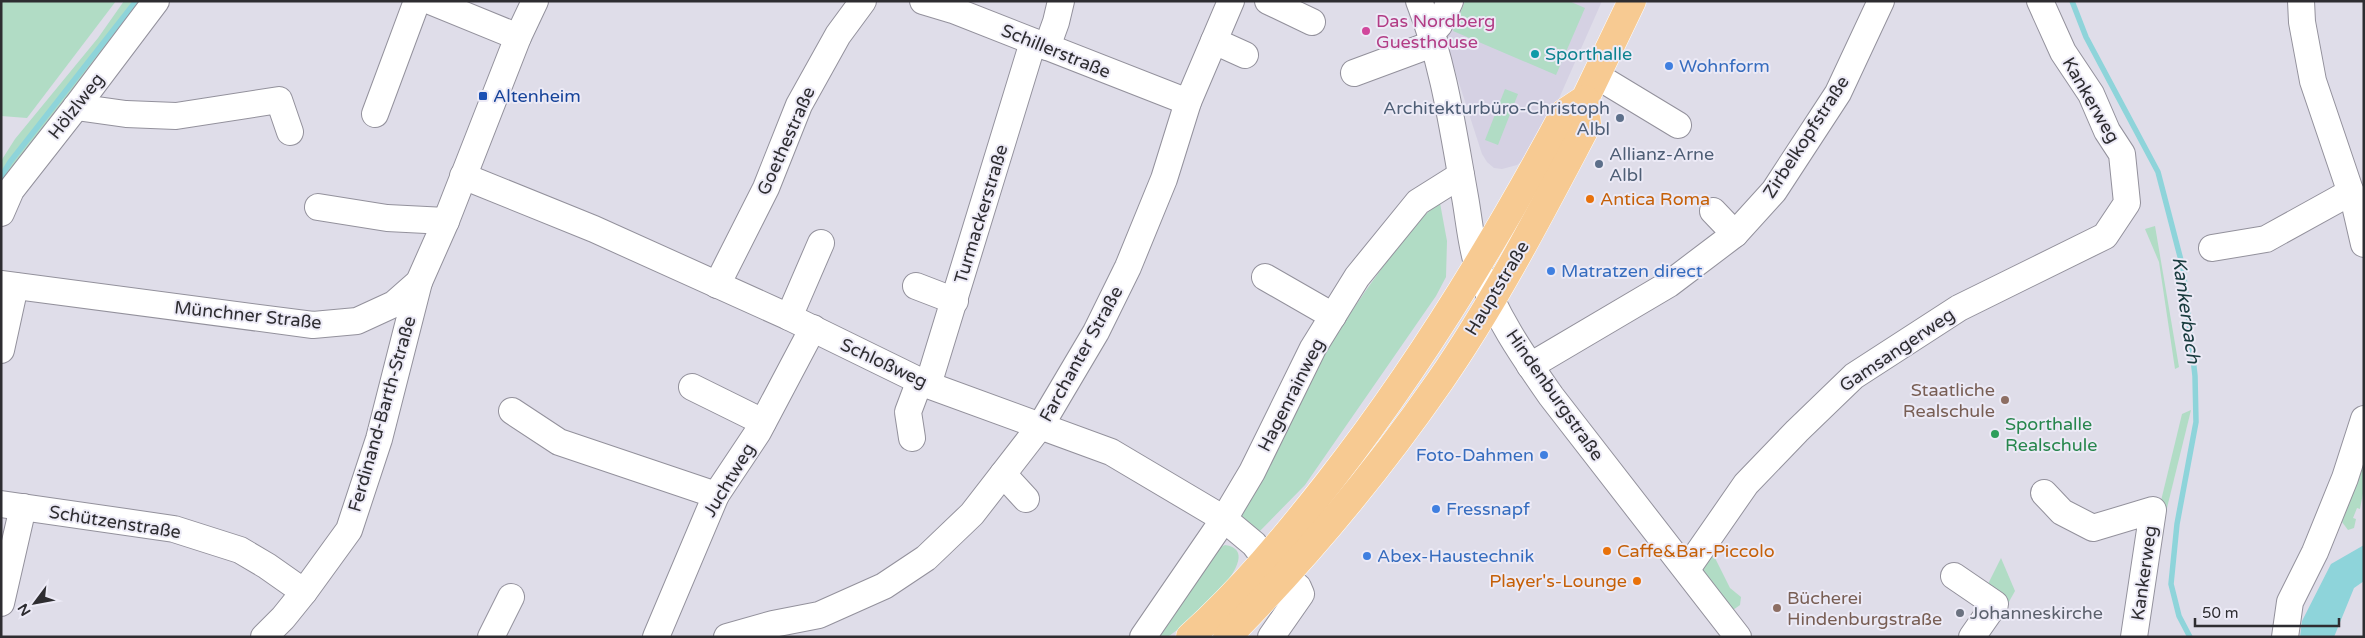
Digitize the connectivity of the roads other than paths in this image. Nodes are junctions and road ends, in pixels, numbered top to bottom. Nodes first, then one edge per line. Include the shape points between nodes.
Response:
1 (156, 1) edge
2 (417, 1) edge
3 (430, 1) edge
4 (536, 1) edge
5 (863, 1) edge
6 (923, 1) edge
7 (1060, 1) edge
8 (1231, 1) edge
9 (1268, 1) edge
10 (1419, 1) edge
11 (1450, 1) edge
12 (1632, 1) edge
13 (1881, 1) edge
14 (2040, 1) edge
15 (2301, 1) edge
16 (952, 14) edge
17 (1312, 22) dead end
18 (518, 37) junction
19 (1433, 38) junction
20 (1214, 40) junction
21 (1040, 44) junction
22 (1245, 55) dead end
23 (1354, 73) dead end
24 (1591, 87) junction
25 (1188, 102) junction
26 (76, 108) junction
27 (375, 114) dead end
28 (1678, 125) dead end
29 (290, 132) dead end
30 (1461, 175) junction
31 (463, 176) junction
32 (2350, 192) junction
33 (2127, 203) joint
34 (318, 207) dead end
35 (1713, 211) dead end
36 (1, 214) edge
37 (446, 221) junction
38 (1735, 234) junction
39 (821, 243) dead end
40 (2364, 244) edge
41 (2212, 248) dead end
42 (1478, 266) junction
43 (921, 277) dead end
44 (1265, 277) dead end
45 (419, 282) junction
46 (8, 285) edge
47 (717, 285) junction
48 (1492, 299) junction
49 (952, 300) junction
50 (1333, 316) junction
51 (789, 317) junction
52 (812, 328) junction
53 (1, 350) edge
54 (1530, 366) junction
55 (924, 382) junction
56 (692, 387) dead end
57 (512, 411) dead end
58 (2364, 419) edge
59 (763, 422) junction
60 (1041, 426) junction
61 (912, 438) dead end
62 (1355, 449) junction
63 (1379, 465) junction
64 (1003, 474) junction
65 (2044, 493) dead end
66 (716, 495) junction
67 (1026, 500) dead end
68 (12, 506) edge
69 (1224, 519) junction
70 (1275, 569) junction
71 (1686, 569) junction
72 (1954, 576) dead end
73 (304, 592) junction
74 (511, 597) dead end
75 (1, 603) edge
76 (264, 637) edge
77 (491, 637) edge
78 (656, 637) edge
79 (727, 637) edge
80 (1143, 637) edge
81 (1190, 637) edge
82 (1228, 637) edge
83 (1271, 637) edge
84 (1738, 637) edge
85 (1972, 637) edge
86 (2134, 637) edge
87 (2285, 637) edge

1 - 26 street, Hölzlweg
2 - 27 street
3 - 18 street
4 - 18 street, Münchner Straße
5 - 47 street, Goethestraße via 838,35 799,105 766,188
6 - 16 street, Schillerstraße
7 - 21 street, Turmackerstraße via 1056,22
8 - 20 street, Farchanter Straße
9 - 17 street
10 - 19 street, Hindenburgstraße
11 - 19 street
12 - 24 main road, Hauptstraße
13 - 38 street, Zirbelkopfstraße via 1838,93 1774,191
14 - 33 street, Kankerweg via 2063,52 2091,94 2107,131 2122,154
15 - 32 street via 2313,81
16 - 21 street, Schillerstraße
18 - 31 street, Münchner Straße
19 - 23 street
19 - 30 street, Hindenburgstraße
20 - 22 street
20 - 25 street, Farchanter Straße
21 - 25 street, Schillerstraße
21 - 49 street, Turmackerstraße
24 - 28 street
24 - 42 main road, Hauptstraße via 1564,113
24 - 48 main road, Hauptstraße via 1587,125
25 - 60 street, Farchanter Straße via 1164,179 1128,267 1087,349
26 - 29 street via 176,116 279,100
26 - 36 street, Hölzlweg via 11,190
30 - 42 street, Hindenburgstraße
30 - 50 street, Hagenrainweg via 1418,202 1357,277
31 - 37 street, Münchner Straße
31 - 47 street, Schloßweg via 594,229
32 - 40 street
32 - 41 street via 2266,238
33 - 71 street, Gamsangerweg via 2105,236 1959,308 1854,376 1746,484
34 - 37 street via 386,218
35 - 38 street
37 - 45 street, Münchner Straße
38 - 54 street, Zirbelkopfstraße via 1669,284
39 - 51 street
42 - 48 street, Hindenburgstraße
42 - 62 main road, Hauptstraße via 1425,350
43 - 49 street
44 - 50 street
45 - 46 street, Münchner Straße via 394,304 357,321 314,325
45 - 73 street, Ferdinand-Barth-Straße via 379,439 348,530
46 - 53 street
47 - 51 street, Schloßweg
48 - 54 street, Hindenburgstraße
48 - 63 main road, Hauptstraße via 1440,380
49 - 55 street, Turmackerstraße
50 - 69 street, Hagenrainweg
51 - 52 street, Schloßweg
52 - 55 street, Schloßweg
52 - 59 street, Juchtweg
54 - 71 street, Hindenburgstraße
55 - 60 street, Schloßweg
55 - 61 street, Turmackerstraße via 908,412
56 - 59 street
57 - 66 street via 559,442
58 - 87 street via 2345,478 2315,552 2290,602
59 - 66 street, Juchtweg
60 - 64 street, Farchanter Straße
60 - 69 street, Schloßweg via 1111,452
62 - 63 main road
62 - 70 main road, Hauptstraße
63 - 70 main road, Hauptstraße
64 - 67 street
64 - 79 street, Farchanter Straße via 972,514 926,558 884,586 819,615
65 - 86 street, Kankerweg via 2062,512 2093,528 2153,510
66 - 78 street, Juchtweg
68 - 73 street, Schützenstraße via 174,529 240,550
68 - 75 street
69 - 70 street, Schloßweg via 1254,544
69 - 80 street, Hagenrainweg
70 - 81 main road, Hauptstraße via 1221,608
70 - 82 main road, Hauptstraße
70 - 83 street, Schloßweg via 1298,587 1301,594
71 - 84 street, Hindenburgstraße
72 - 85 street via 1995,604
73 - 76 street, Ferdinand-Barth-Straße
74 - 77 street

